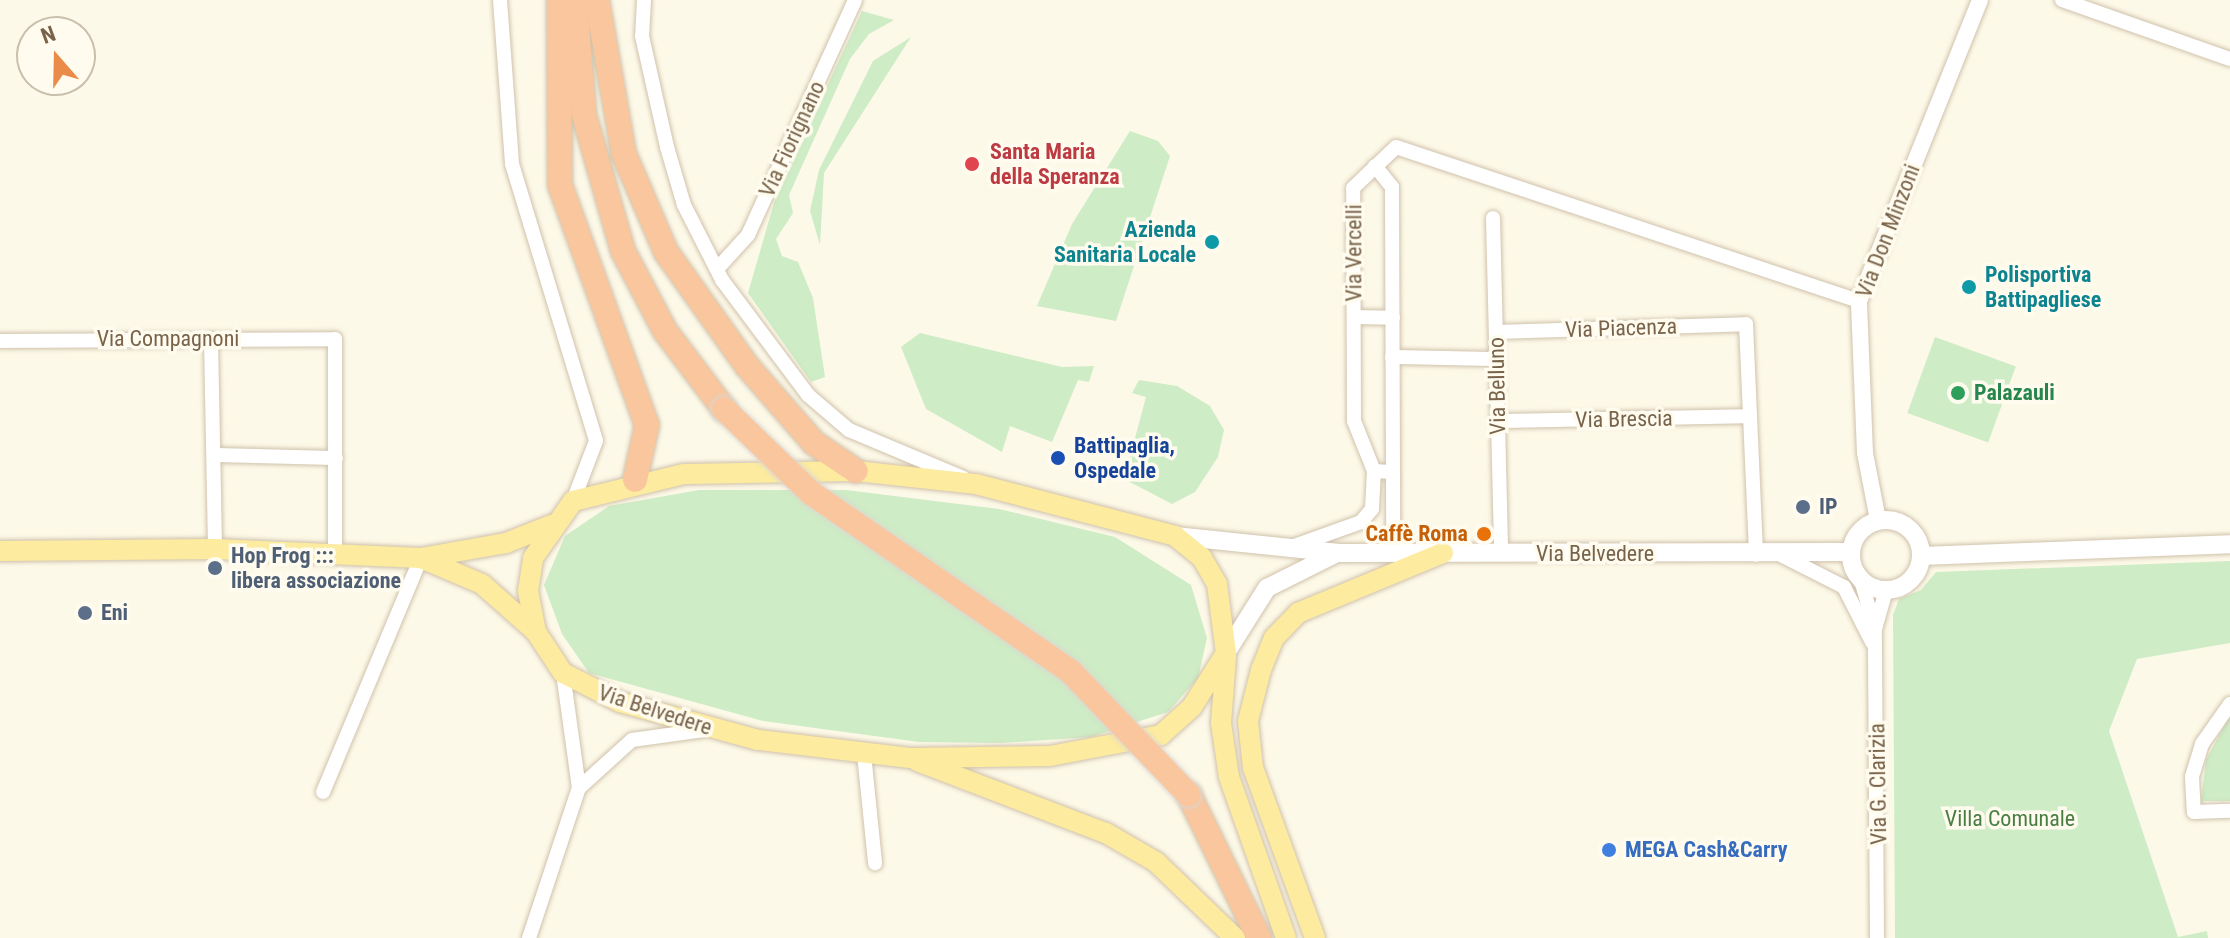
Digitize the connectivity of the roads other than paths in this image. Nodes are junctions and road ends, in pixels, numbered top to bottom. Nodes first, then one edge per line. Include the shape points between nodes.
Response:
1 (500, 0) edge
2 (559, 0) edge
3 (575, 0) edge
4 (597, 0) edge
5 (644, 0) edge
6 (855, 0) edge
7 (1980, 0) edge
8 (2062, 0) edge
9 (2230, 59) edge
10 (1375, 166) junction
11 (1493, 218) dead end
12 (720, 275) junction
13 (1859, 301) junction
14 (1354, 317) junction
15 (1393, 318) junction
16 (1496, 332) junction
17 (211, 339) junction
18 (0, 341) edge
19 (1392, 357) junction
20 (1497, 359) junction
21 (1750, 416) junction
22 (1498, 421) junction
23 (214, 455) junction
24 (336, 458) junction
25 (856, 471) junction
26 (1374, 471) junction
27 (1392, 472) junction
28 (635, 480) junction
29 (976, 484) junction
30 (573, 501) junction
31 (1878, 520) junction
32 (551, 525) junction
33 (1175, 536) junction
34 (2230, 544) edge
35 (1289, 548) junction
36 (215, 549) junction
37 (0, 551) edge
38 (1393, 552) junction
39 (1851, 552) junction
40 (1339, 553) junction
41 (1443, 553) junction
42 (335, 554) junction
43 (1501, 554) junction
44 (1779, 554) junction
45 (1756, 555) junction
46 (1921, 556) junction
47 (421, 558) junction
48 (1861, 580) junction
49 (1886, 590) junction
50 (1875, 629) junction
51 (536, 632) junction
52 (1875, 648) junction
53 (1226, 653) junction
54 (563, 673) junction
55 (2230, 704) edge
56 (711, 729) junction
57 (864, 754) junction
58 (910, 758) junction
59 (579, 788) junction
60 (323, 792) dead end
61 (2230, 811) edge
62 (875, 863) dead end
63 (529, 938) edge
64 (1235, 938) edge
65 (1259, 938) edge
66 (1286, 938) edge
67 (1315, 938) edge
68 (1877, 938) edge

1 - 30 street via 512,164 596,441
2 - 28 highway via 560,185 647,425
3 - 65 highway, bridge via 584,115 623,251 665,331 724,409 811,493 1071,672 1189,795
4 - 25 highway via 624,154 666,252 747,366 814,443
5 - 12 street via 642,36 667,147 684,205
6 - 12 street, Via Fiorignano via 748,235
7 - 13 street, Via Don Minzoni
8 - 9 street
10 - 13 street via 1407,146
10 - 14 street, Via Vercelli via 1353,188
10 - 15 street, Via Vercelli via 1392,187
11 - 16 street, Via Belluno
12 - 29 street via 808,395 849,430
13 - 31 street, Via Don Minzoni via 1865,453
14 - 15 street, Via Vercelli
14 - 26 street, Via Vercelli via 1354,421
15 - 19 street, Via Vercelli
16 - 20 street, Via Belluno
16 - 21 street, Via Piacenza via 1746,324
17 - 18 street, Via Compagnoni
17 - 23 street
17 - 24 street, Via Compagnoni via 335,339
19 - 20 street
19 - 27 street, Via Vercelli
20 - 22 street, Via Belluno
21 - 22 street, Via Brescia
21 - 45 street
22 - 43 street, Via Belluno
23 - 24 street
23 - 36 street
24 - 42 street
25 - 28 main road, Via Belvedere
25 - 29 main road, Via Belvedere
26 - 27 street
26 - 35 street via 1372,509 1361,522
27 - 38 street, Via Vercelli
28 - 30 main road, Via Belvedere
29 - 33 main road, Via Belvedere
30 - 32 main road, Via Belvedere
31 - 39 main road via 1859,532
31 - 46 main road via 1908,528
32 - 47 main road via 506,543
32 - 51 main road, Via Belvedere via 530,574
33 - 35 main road, Via Belvedere
33 - 53 main road, Via Belvedere via 1202,558 1217,584
34 - 46 main road
35 - 40 main road, Via Belvedere
36 - 37 main road
36 - 42 main road
38 - 40 main road, Via Belvedere
38 - 41 main road, Via Belvedere
39 - 44 main road, Via Belvedere
39 - 48 main road
40 - 53 main road, Via Belvedere via 1267,588
41 - 43 main road, Via Belvedere
41 - 67 main road via 1298,613 1274,638 1261,670 1248,721 1253,768
42 - 47 main road
43 - 45 main road, Via Belvedere
44 - 45 main road, Via Belvedere
44 - 52 street via 1844,587
46 - 49 main road via 1911,579
47 - 51 main road via 482,584
47 - 60 street
48 - 49 main road
48 - 50 street, Via G. Clarizia
49 - 50 street, Via G. Clarizia
50 - 52 street, Via G. Clarizia
51 - 54 main road, Via Belvedere
52 - 68 street, Via G. Clarizia
53 - 58 main road, Via Belvedere via 1192,707 1161,735 1050,756
53 - 66 main road via 1221,723 1229,777
54 - 56 main road, Via Belvedere via 620,702
54 - 59 street
55 - 61 street via 2202,744 2192,777 2194,812
56 - 57 main road, Via Belvedere
56 - 59 street via 632,740
57 - 58 main road, Via Belvedere
57 - 62 street
58 - 64 main road via 1106,833 1156,862
59 - 63 street

